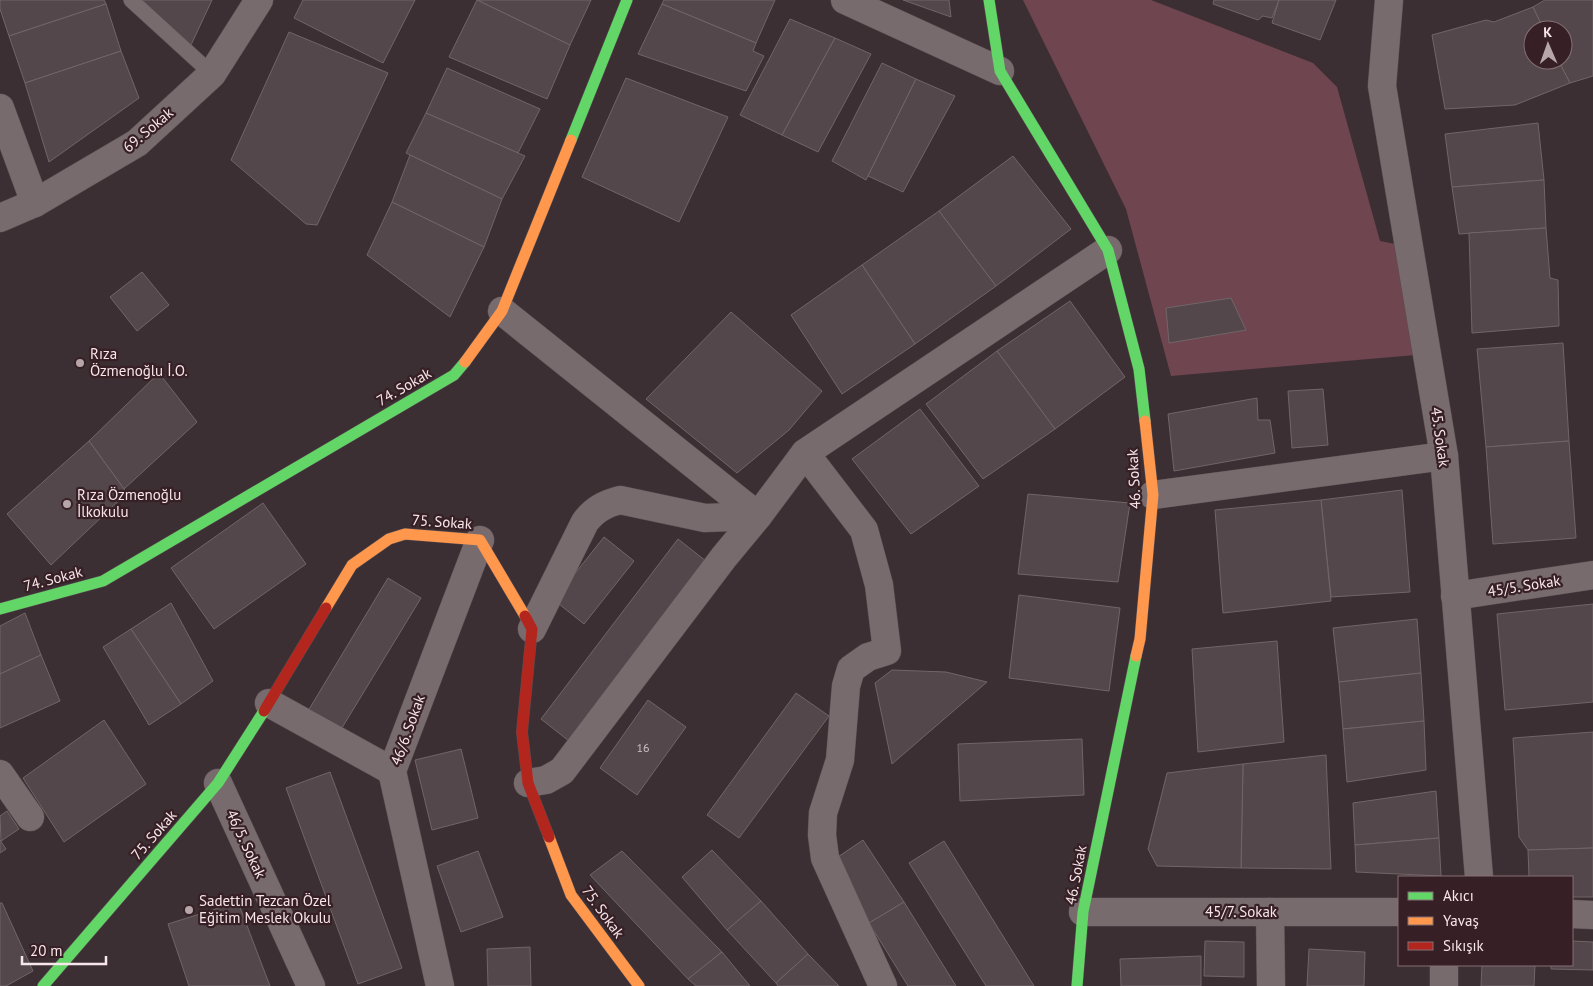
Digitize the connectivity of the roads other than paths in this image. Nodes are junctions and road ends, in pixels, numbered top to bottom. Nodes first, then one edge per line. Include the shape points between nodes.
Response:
1 (131, 0) edge
2 (259, 0) edge
3 (627, 0) edge
4 (845, 0) edge
5 (989, 0) edge
6 (1394, 0) edge
7 (1000, 71) junction
8 (212, 74) junction
9 (0, 108) edge
10 (35, 203) junction
11 (0, 218) edge
12 (1108, 250) junction
13 (502, 311) junction
14 (805, 452) junction
15 (1444, 456) junction
16 (1153, 494) junction
17 (758, 516) junction
18 (480, 540) junction
19 (1593, 575) edge
20 (1455, 596) junction
21 (0, 609) edge
22 (532, 629) junction
23 (269, 703) junction
24 (392, 771) junction
25 (0, 774) edge
26 (218, 783) junction
27 (528, 783) junction
28 (30, 817) dead end
29 (1479, 876) edge
30 (1083, 912) junction
31 (1270, 912) junction
32 (1398, 912) edge
33 (1573, 914) edge
34 (1593, 915) edge
35 (1444, 966) edge
36 (43, 986) edge
37 (312, 986) edge
38 (440, 986) edge
39 (639, 986) edge
40 (883, 986) edge
41 (1077, 986) edge
42 (1271, 986) edge
43 (1444, 986) edge

1 - 8 lane
2 - 8 street, 69. Sokak
3 - 13 street, 74. Sokak
4 - 7 street
5 - 7 street, 46. Sokak
6 - 15 street, 45. Sokak via 1382,86
7 - 12 street, 46. Sokak
8 - 10 street, 69. Sokak via 132,146
9 - 10 street
10 - 11 street, 69. Sokak
12 - 14 street
12 - 16 street, 46. Sokak via 1139,369
13 - 17 street
13 - 21 street, 74. Sokak via 454,375 103,581
14 - 17 street
14 - 40 street via 864,530 879,585 887,651 868,657 851,669 846,686 840,760 823,813 822,836 825,858
15 - 16 street
15 - 20 street, 45. Sokak
16 - 30 street, 46. Sokak via 1140,639
17 - 22 street via 706,518 620,500 608,503 591,514 586,522
17 - 27 street via 562,772 546,780
18 - 22 street, 75. Sokak
18 - 23 street, 75. Sokak via 405,534 389,539 352,565
18 - 24 street, 46/6. Sokak
19 - 20 street, 45/5. Sokak
20 - 29 street, 45. Sokak
22 - 27 street, 75. Sokak via 522,732
23 - 24 street
23 - 26 street, 75. Sokak
24 - 38 street, 46/6. Sokak
25 - 28 street
26 - 36 street, 75. Sokak
26 - 37 street, 46/5. Sokak
27 - 39 street, 75. Sokak via 571,895
30 - 31 street, 45/7. Sokak
30 - 41 street, 46. Sokak
31 - 32 street, 45/7. Sokak
31 - 42 street
33 - 34 street
35 - 43 street

